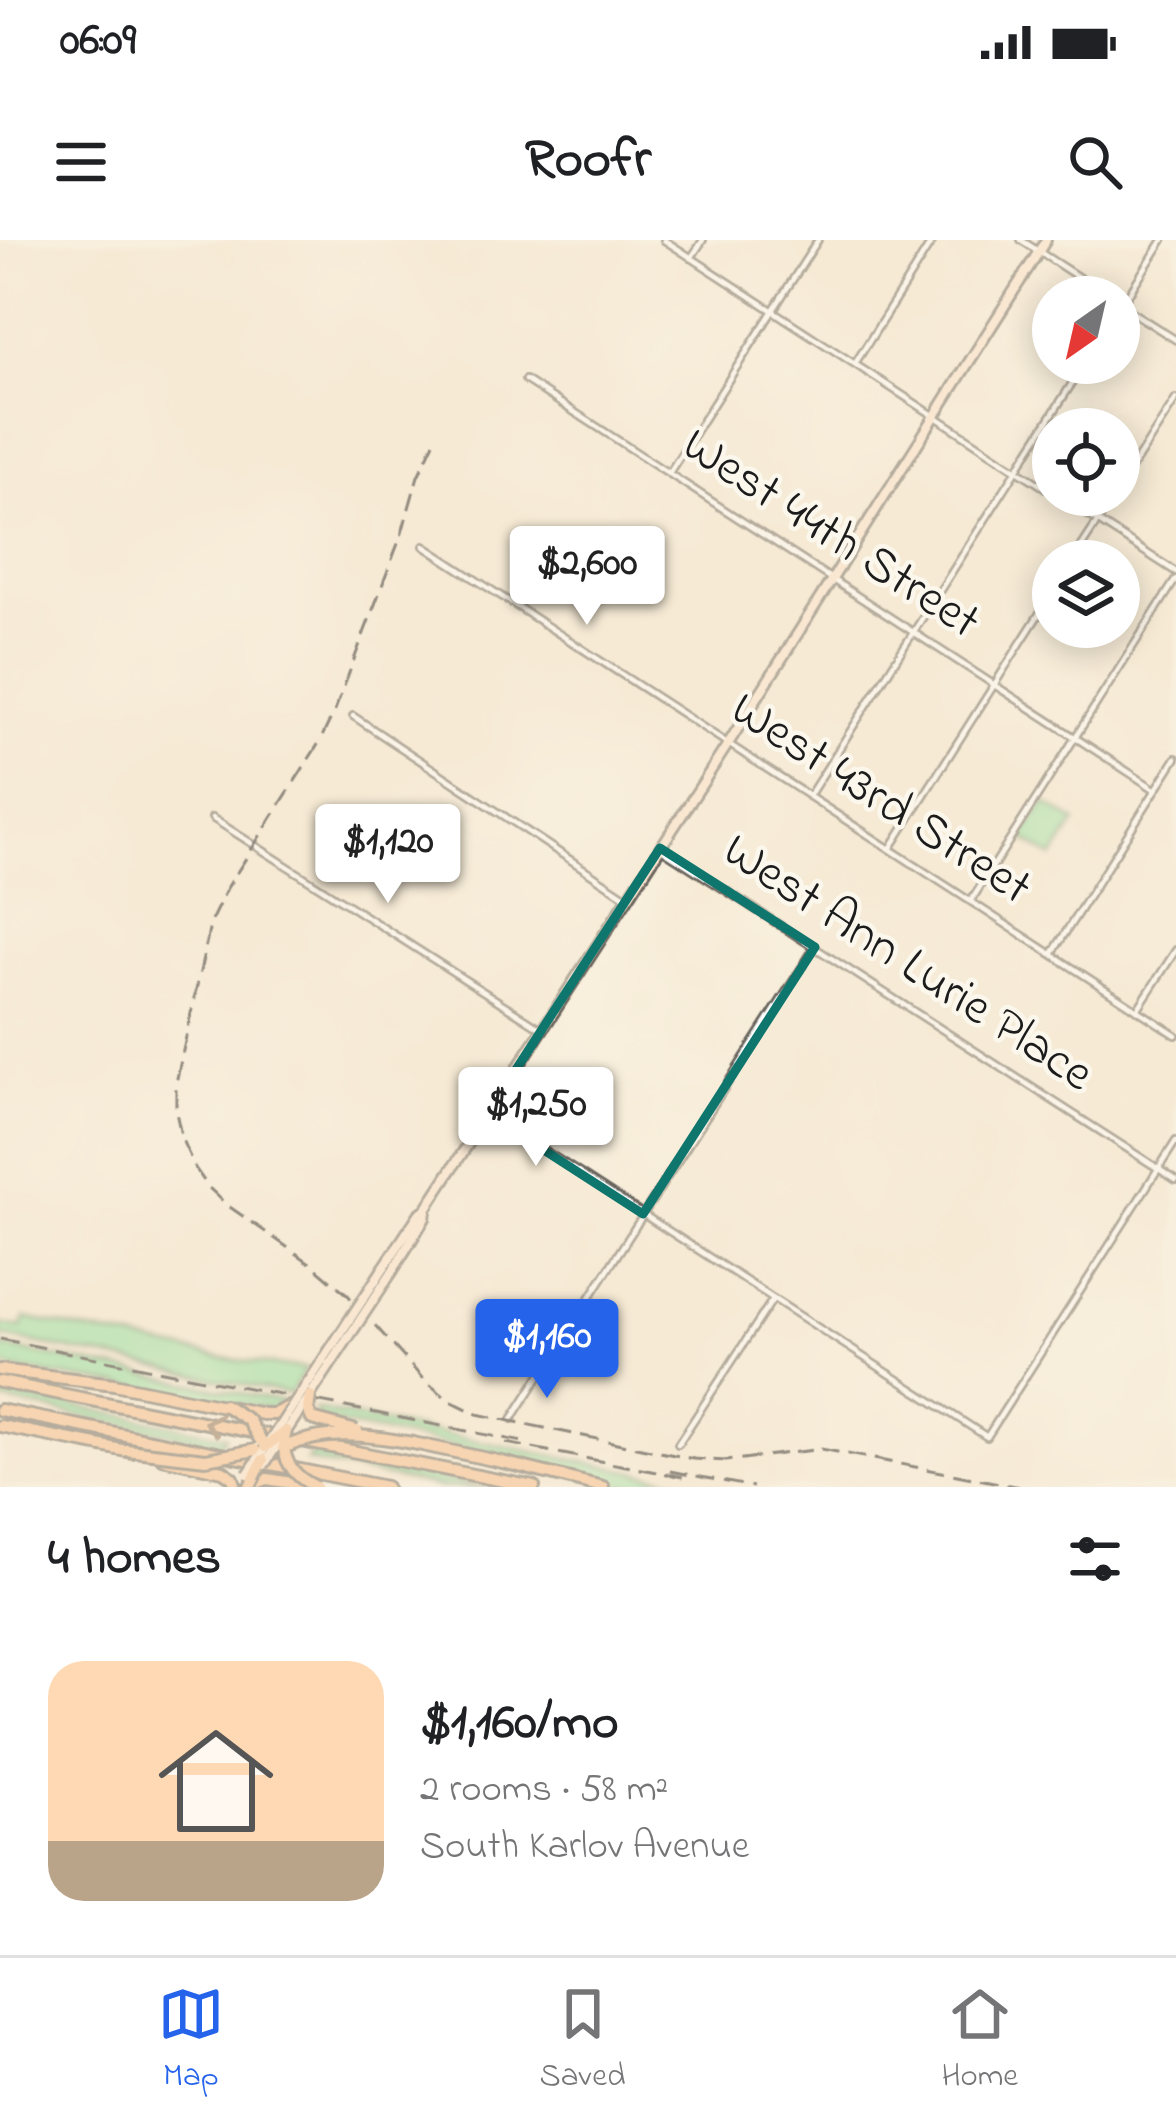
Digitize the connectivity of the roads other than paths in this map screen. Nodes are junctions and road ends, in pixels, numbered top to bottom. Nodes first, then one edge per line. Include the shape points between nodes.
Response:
1 (664, 240) edge
2 (703, 240) edge
3 (818, 240) edge
4 (933, 240) edge
5 (1021, 240) edge
6 (1046, 240) edge
7 (1163, 240) edge
8 (1039, 252) junction
9 (691, 258) junction
10 (1076, 276) edge
11 (1140, 276) edge
12 (773, 311) junction
13 (1140, 318) edge
14 (1176, 340) edge
15 (855, 364) junction
16 (525, 380) dead end
17 (1071, 384) edge
18 (1176, 399) edge
19 (934, 416) junction
20 (1140, 456) edge
21 (1017, 469) junction
22 (669, 473) junction
23 (1032, 479) edge
24 (1090, 516) edge
25 (1101, 516) edge
26 (1098, 521) junction
27 (1086, 540) edge
28 (424, 546) dead end
29 (1176, 576) edge
30 (832, 579) junction
31 (1032, 625) edge
32 (913, 632) junction
33 (994, 684) junction
34 (353, 716) dead end
35 (1075, 737) junction
36 (728, 744) junction
37 (1176, 758) edge
38 (1156, 790) junction
39 (808, 796) junction
40 (212, 818) dead end
41 (660, 848) junction
42 (890, 849) junction
43 (628, 898) junction
44 (971, 902) junction
45 (815, 947) junction
46 (1176, 950) edge
47 (1052, 954) junction
48 (1138, 1010) junction
49 (542, 1029) junction
50 (1176, 1035) edge
51 (498, 1097) junction
52 (1176, 1141) edge
53 (1158, 1169) junction
54 (1176, 1180) edge
55 (426, 1209) junction
56 (643, 1214) junction
57 (773, 1299) junction
58 (0, 1370) edge
59 (0, 1382) edge
60 (310, 1396) junction
61 (224, 1405) junction
62 (293, 1405) junction
63 (0, 1410) edge
64 (512, 1419) dead end
65 (0, 1426) edge
66 (286, 1431) junction
67 (412, 1443) junction
68 (678, 1444) dead end
69 (283, 1448) junction
70 (126, 1450) junction
71 (266, 1454) junction
72 (249, 1482) edge
73 (238, 1487) edge
74 (315, 1487) edge
75 (386, 1487) edge
76 (533, 1487) edge
77 (603, 1487) edge

1 - 9 street
2 - 9 street
3 - 12 street
4 - 15 street
5 - 8 street
6 - 8 main road
7 - 11 street
8 - 10 street
8 - 19 main road
9 - 12 street
12 - 15 street
12 - 22 street
13 - 14 street
15 - 19 street
16 - 22 street, West 44th Street
17 - 21 street
18 - 20 street
19 - 21 street
19 - 30 main road
21 - 23 street
21 - 32 street
22 - 30 street, West 44th Street
24 - 26 street
25 - 26 street
26 - 27 street
26 - 29 street
28 - 36 street, West 43rd Street
29 - 35 street
30 - 32 street, West 44th Street
30 - 36 main road
31 - 33 street
32 - 33 street, West 44th Street
32 - 39 street
33 - 35 street, West 44th Street
33 - 42 street
34 - 43 street
35 - 38 street, West 44th Street
35 - 44 street
36 - 39 street, West 43rd Street
36 - 41 main road
37 - 38 street
38 - 47 street
39 - 42 street, West 43rd Street
40 - 49 street
41 - 43 main road
41 - 45 street, West Ann Lurie Place
42 - 44 street, West 43rd Street
43 - 49 main road
44 - 47 street, West 43rd Street
45 - 53 street, West Ann Lurie Place
45 - 56 street
46 - 48 street
47 - 48 street, West 43rd Street
48 - 50 street, West 43rd Street
49 - 51 main road
51 - 55 main road
51 - 56 street via 519,1134
52 - 53 street
53 - 54 street, West Ann Lurie Place
53 - 57 street via 987,1437
55 - 60 main road, bridge
55 - 62 main road, bridge
56 - 57 street
56 - 64 street
57 - 68 street
58 - 61 highway
76 -> 59 highway
60 - 66 main road, bridge
60 - 67 highway, bridge via 309,1414 319,1422
61 - 62 highway, bridge via 274,1414
61 - 71 highway, bridge via 248,1420
62 - 66 highway, bridge
62 - 71 main road, bridge
63 - 75 highway
65 - 70 highway
66 - 69 highway, bridge
66 - 71 highway, bridge
67 - 69 highway, bridge via 324,1435
67 - 77 highway
69 - 71 highway, bridge
69 - 74 highway, bridge via 295,1473
70 - 71 highway, bridge via 206,1459
70 - 73 highway, bridge via 223,1471
71 - 72 highway, bridge
72 - 73 main road, bridge
72 - 74 highway, bridge

